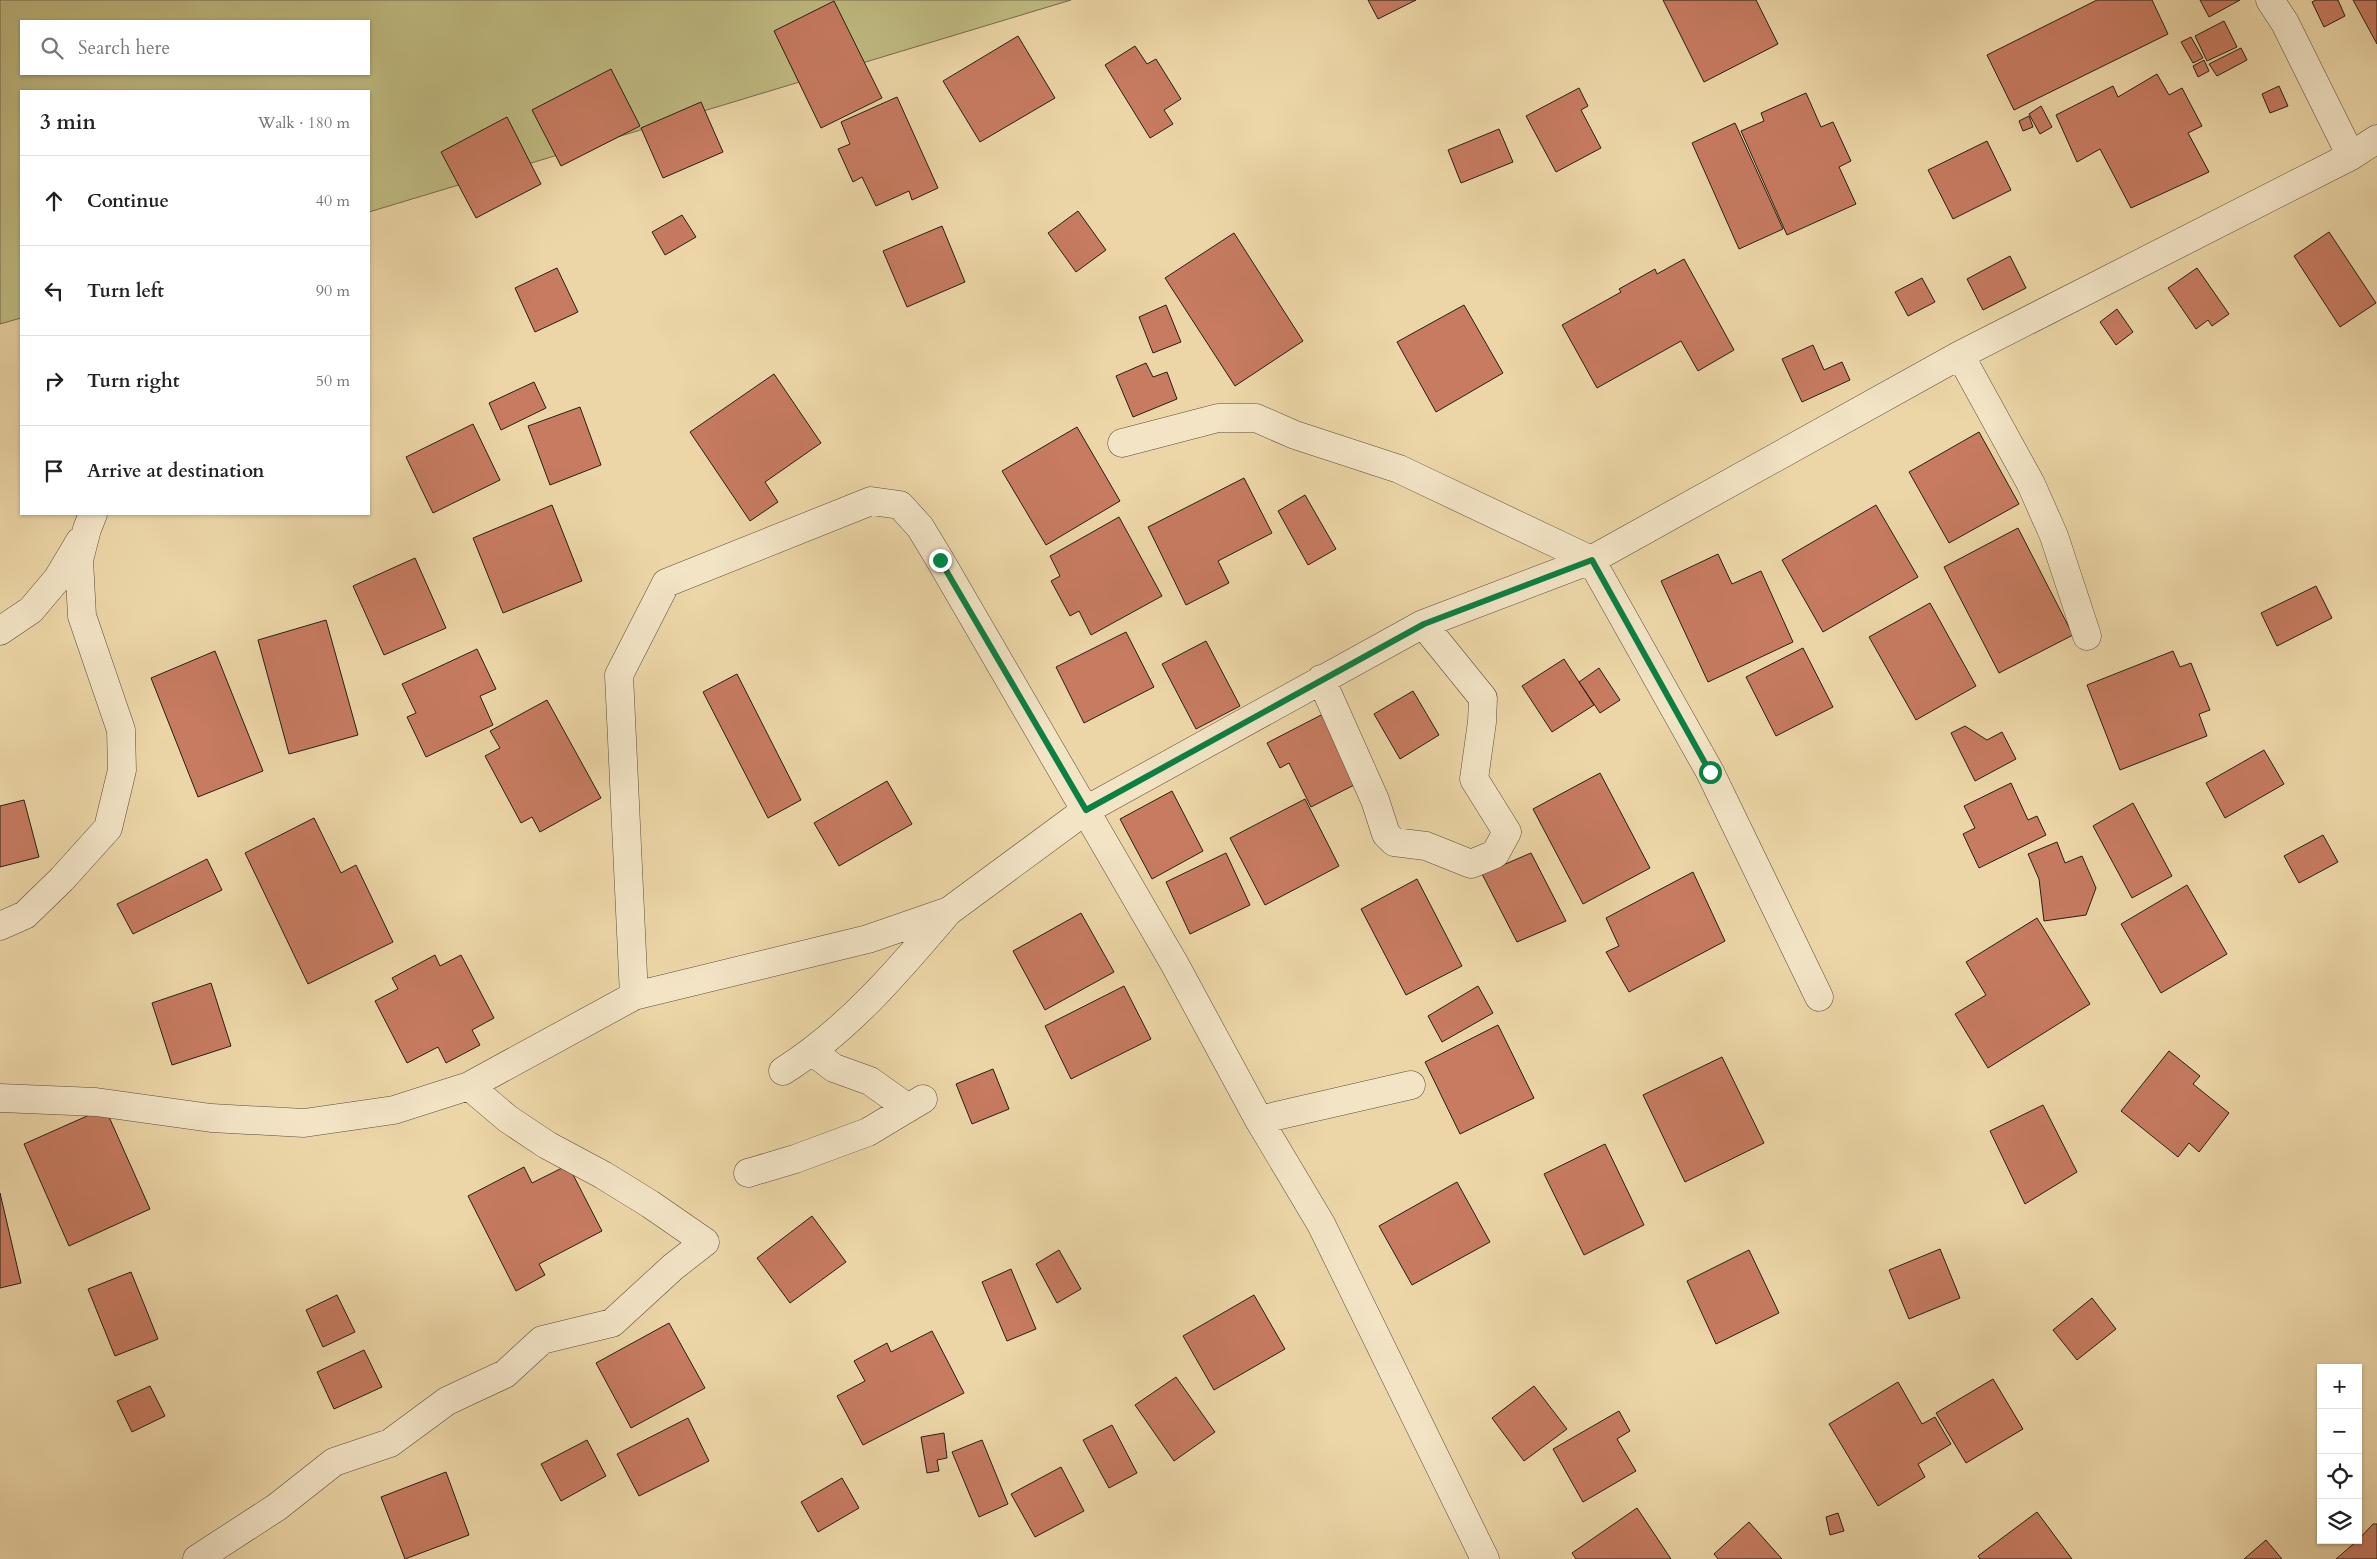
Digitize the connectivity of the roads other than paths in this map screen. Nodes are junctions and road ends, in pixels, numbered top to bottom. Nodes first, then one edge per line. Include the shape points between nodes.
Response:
1 (2270, 0) edge
2 (2377, 139) edge
3 (2351, 156) junction
4 (1960, 355) junction
5 (1122, 443) dead end
6 (90, 521) edge
7 (1592, 560) junction
8 (1424, 624) junction
9 (0, 631) edge
10 (2087, 636) dead end
11 (1321, 679) junction
12 (1086, 810) junction
13 (949, 911) junction
14 (0, 926) edge
15 (634, 996) junction
16 (1819, 997) dead end
17 (813, 1052) junction
18 (782, 1071) dead end
19 (1411, 1085) dead end
20 (468, 1086) junction
21 (0, 1098) edge
22 (1259, 1120) junction
23 (748, 1172) dead end
24 (197, 1559) edge
25 (1485, 1559) edge

1 - 3 street via 2285,23
2 - 3 street
3 - 4 street
4 - 7 street
4 - 10 street via 2031,484 2054,536
5 - 7 street via 1218,418 1256,418 1295,435 1398,469
6 - 9 street via 58,578 31,610
6 - 14 street via 80,560 82,616 121,730 122,770 108,828 25,915
7 - 8 street
7 - 16 street via 1710,772
8 - 11 street
8 - 11 street via 1483,698 1474,779 1506,832 1495,854 1471,864 1426,846 1394,842 1386,834 1375,800
11 - 12 street
12 - 13 street
12 - 15 street via 920,527 900,505 871,501 666,582 619,675
12 - 22 street
13 - 15 street via 868,939
13 - 17 street via 897,973
15 - 20 street
17 - 18 street
17 - 23 street via 834,1068 870,1080 916,1103 868,1132 796,1160
19 - 22 street
20 - 21 street via 394,1110 304,1123 211,1118 96,1102
20 - 24 street via 508,1119 547,1145 603,1175 705,1242 612,1323 542,1340 505,1374 447,1400 390,1443 334,1462 277,1507
22 - 25 street via 1321,1224

